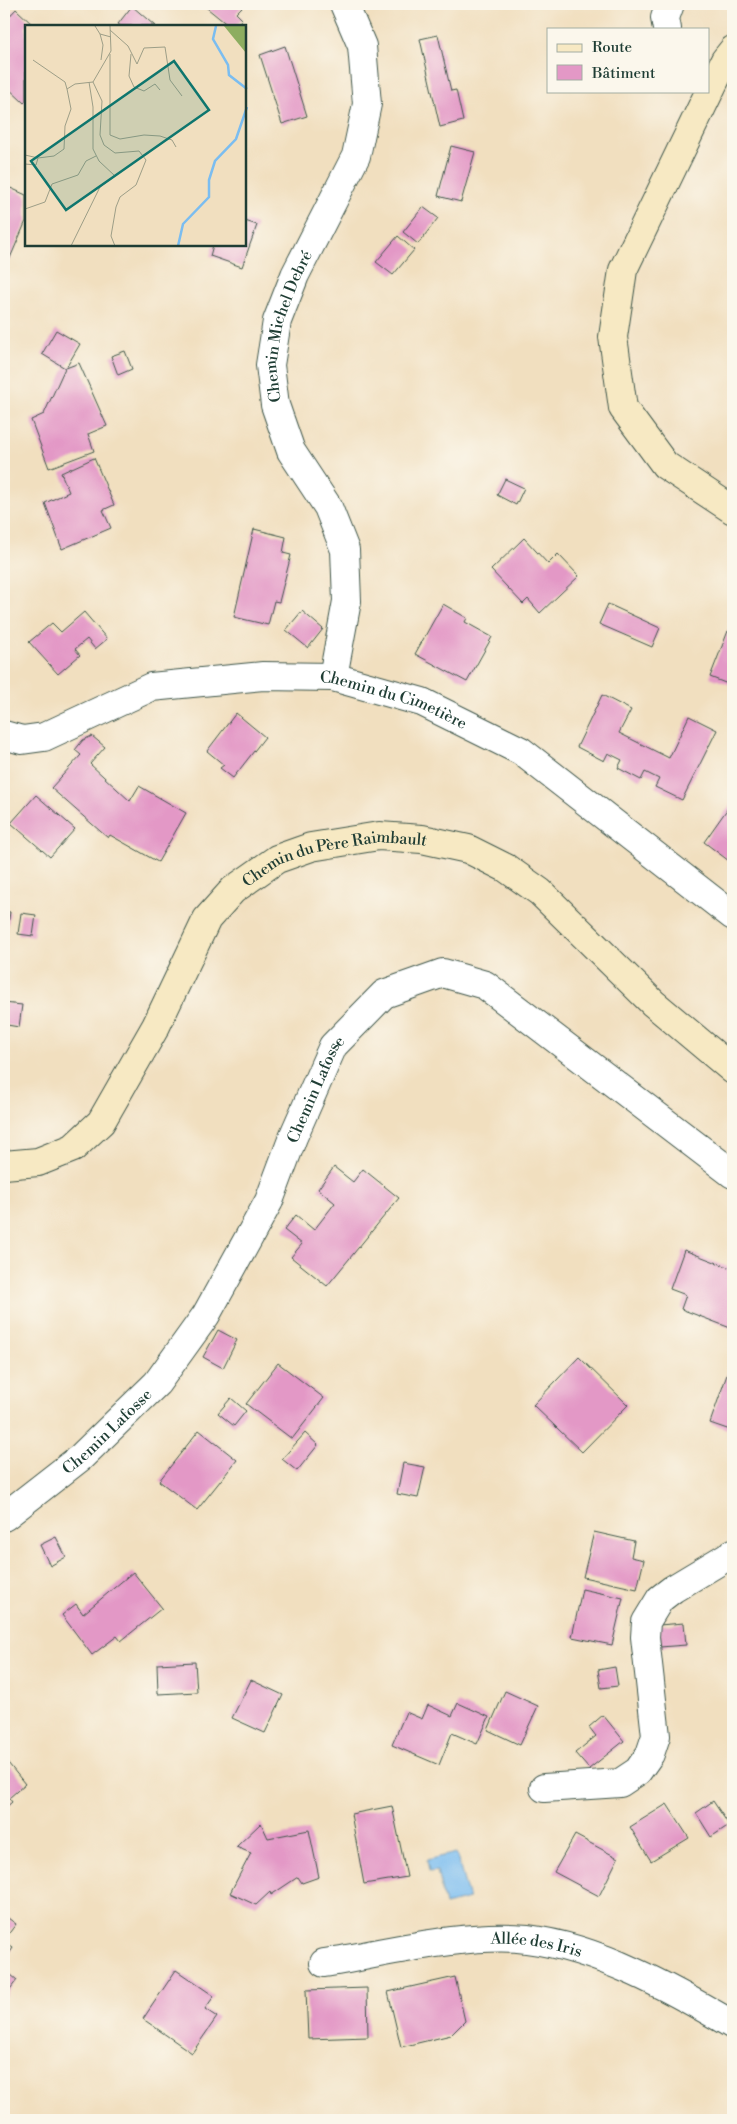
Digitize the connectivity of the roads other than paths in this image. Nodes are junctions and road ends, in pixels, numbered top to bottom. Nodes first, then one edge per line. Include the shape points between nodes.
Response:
1 (344, 4) edge
2 (670, 4) edge
3 (667, 28) edge
4 (733, 50) edge
5 (711, 80) edge
6 (705, 92) edge
7 (733, 510) edge
8 (333, 678) junction
9 (4, 735) edge
10 (733, 916) edge
11 (733, 1070) edge
12 (4, 1165) edge
13 (733, 1174) edge
14 (4, 1517) edge
15 (733, 1553) edge
16 (544, 1788) dead end
17 (324, 1963) dead end
18 (733, 2025) edge

1 - 8 street, Chemin Michel Debré via 362,46 367,104 356,156 295,275 277,321 270,365 275,404 290,452 328,507 345,550 347,601
2 - 3 street via 665,18
4 - 5 street
6 - 7 street via 623,270 613,337 622,408 665,465
8 - 9 street, Chemin du Cimetière via 263,676 150,687 44,737 22,740
8 - 10 street, Chemin du Cimetière via 422,702 521,750
11 - 12 street, Chemin du Père Raimbault via 653,1003 540,892 506,868 468,849 422,839 379,836 311,847 278,859 233,890 207,919 156,1026 101,1122 73,1148 38,1162
13 - 14 street, Chemin Lafosse via 485,985 443,973 384,994 333,1046 292,1138 269,1201 206,1315 157,1383 82,1457
15 - 16 street via 666,1594 646,1622 656,1736 650,1754 638,1771 620,1783
17 - 18 street, Allée des Iris via 441,1943 489,1938 527,1939 573,1950 627,1969 674,1990

